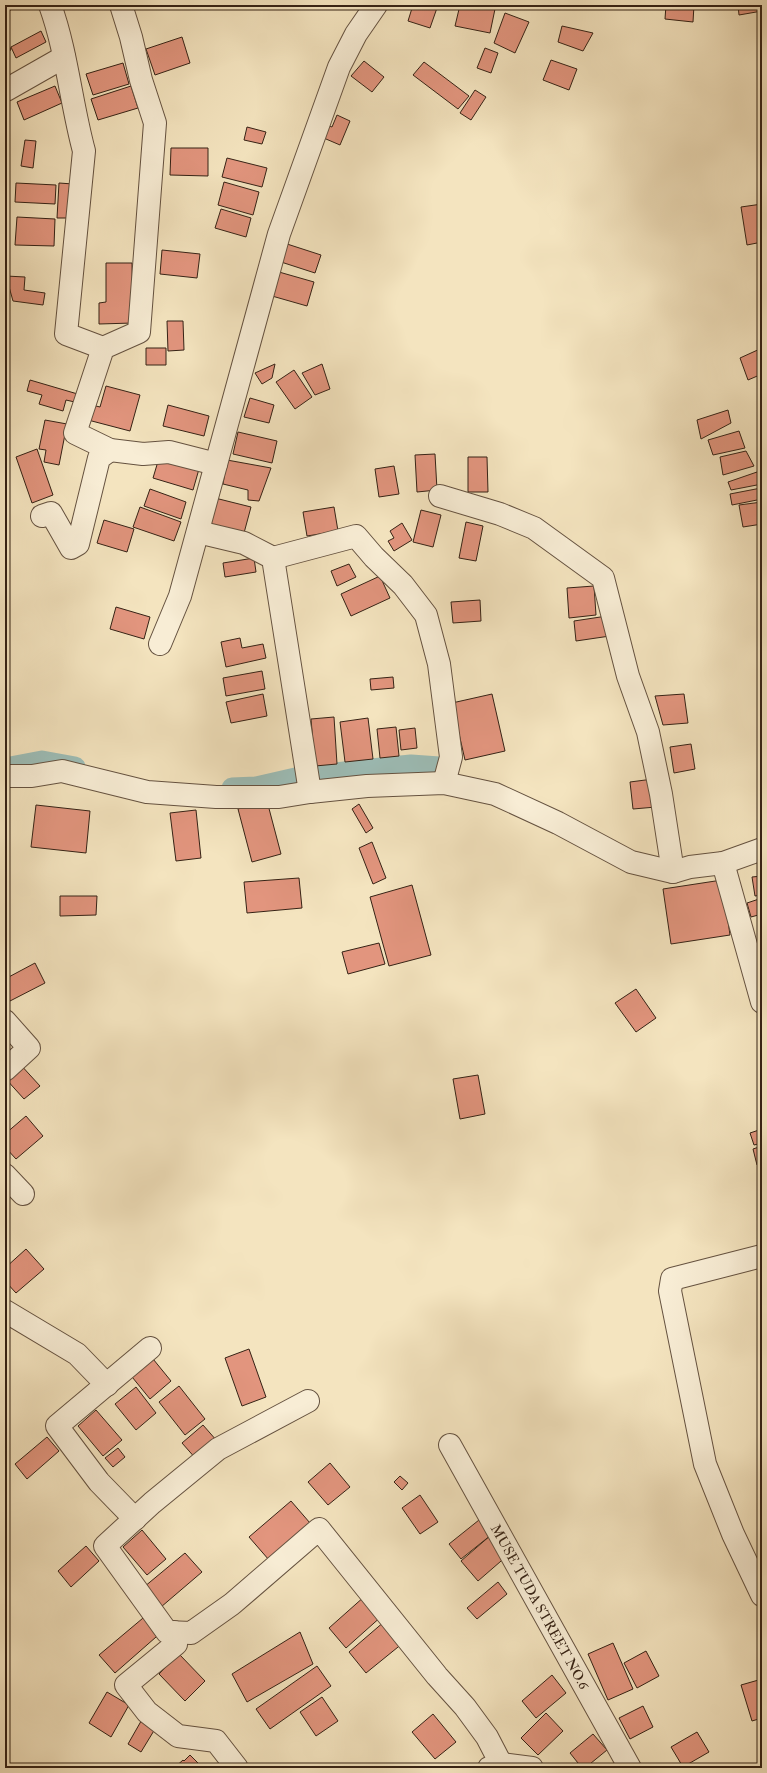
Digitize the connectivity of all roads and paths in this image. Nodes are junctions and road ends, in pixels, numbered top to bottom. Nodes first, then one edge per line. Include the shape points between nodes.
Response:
1 (50, 5) edge
2 (121, 5) edge
3 (376, 5) edge
4 (64, 57) junction
5 (6, 90) dead end
6 (103, 348) junction
7 (110, 450) junction
8 (216, 464) junction
9 (440, 496) dead end
10 (42, 516) dead end
11 (198, 532) junction
12 (273, 558) junction
13 (160, 644) dead end
14 (5, 776) edge
15 (309, 783) junction
16 (444, 783) junction
17 (762, 849) edge
18 (723, 863) junction
19 (673, 872) junction
20 (762, 1002) edge
21 (5, 1021) edge
22 (5, 1070) edge
23 (5, 1175) edge
24 (22, 1194) dead end
25 (762, 1256) edge
26 (5, 1311) edge
27 (150, 1348) dead end
28 (107, 1385) junction
29 (308, 1401) dead end
30 (450, 1445) dead end
31 (135, 1519) junction
32 (762, 1595) edge
33 (174, 1632) junction
34 (495, 1766) edge
35 (237, 1768) edge
36 (532, 1768) edge
37 (630, 1768) edge

1 - 4 street
2 - 6 street via 155,123 139,332
3 - 8 street via 356,34 339,67 279,234
4 - 5 street
4 - 6 street via 84,151 66,334
6 - 7 street via 75,433
7 - 8 street via 143,454 169,452
7 - 10 street via 99,458 78,544 71,548 51,513
8 - 11 street
9 - 19 street via 500,514 534,528 603,578 628,676 648,732
11 - 12 street via 244,543
11 - 13 street via 180,596
12 - 15 street
12 - 16 street via 356,536 403,584 426,615 439,664 451,757
14 - 15 street via 32,776 62,771 147,792 216,797 280,797
15 - 16 street
16 - 19 street via 495,794 631,862
17 - 18 street
18 - 19 street
18 - 20 street
21 - 22 street via 29,1048
23 - 24 street
25 - 32 street via 672,1279 670,1291 704,1464
26 - 28 street via 77,1354
27 - 28 street
28 - 31 street via 57,1426 98,1482
29 - 31 street via 218,1449
30 - 37 street, MUSE TUDA STREET NO.6
31 - 33 street via 105,1546 167,1632
33 - 34 street via 191,1633 221,1613 319,1529 436,1676 465,1707 487,1737
33 - 35 street via 176,1644 126,1686 147,1712 178,1736 216,1741
34 - 36 street

